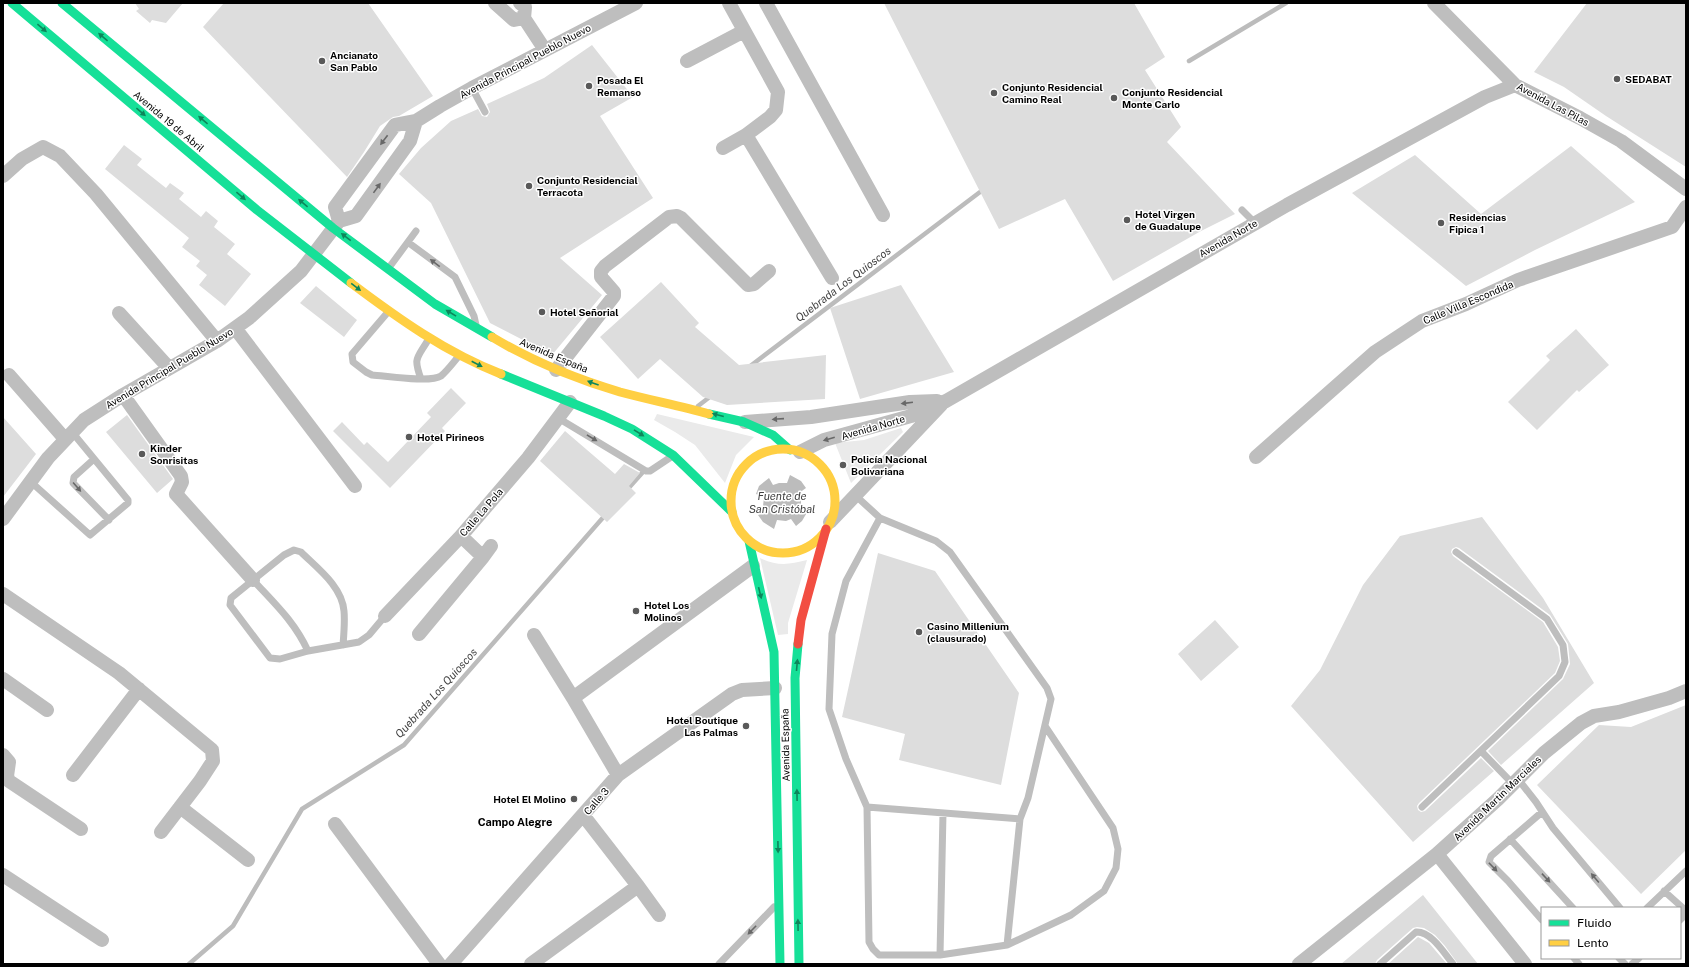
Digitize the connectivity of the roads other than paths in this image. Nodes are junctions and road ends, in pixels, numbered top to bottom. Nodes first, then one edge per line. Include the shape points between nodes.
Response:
1 (12, 3) edge
2 (495, 3) edge
3 (520, 3) edge
4 (636, 3) edge
5 (729, 3) edge
6 (766, 3) edge
7 (1434, 3) edge
8 (67, 5) edge
9 (524, 18) junction
10 (744, 32) junction
11 (546, 50) junction
12 (687, 61) dead end
13 (1515, 85) junction
14 (472, 88) junction
15 (485, 112) dead end
16 (416, 122) junction
17 (746, 135) junction
18 (723, 148) dead end
19 (3, 176) edge
20 (1686, 189) edge
21 (1686, 207) edge
22 (1242, 210) dead end
23 (883, 215) dead end
24 (1256, 223) junction
25 (336, 224) junction
26 (416, 231) dead end
27 (409, 243) junction
28 (314, 254) junction
29 (388, 269) junction
30 (769, 271) dead end
31 (832, 278) dead end
32 (388, 311) junction
33 (119, 313) dead end
34 (235, 328) junction
35 (477, 329) junction
36 (429, 338) junction
37 (218, 340) junction
38 (459, 355) junction
39 (169, 368) junction
40 (556, 370) junction
41 (9, 375) dead end
42 (421, 379) junction
43 (123, 395) junction
44 (946, 401) junction
45 (570, 402) junction
46 (558, 418) junction
47 (744, 422) junction
48 (69, 435) junction
49 (795, 451) junction
50 (673, 455) junction
51 (1256, 457) dead end
52 (94, 459) junction
53 (31, 482) junction
54 (355, 486) dead end
55 (856, 496) junction
56 (732, 512) junction
57 (880, 518) junction
58 (3, 519) edge
59 (109, 520) junction
60 (828, 526) junction
61 (461, 536) junction
62 (749, 541) junction
63 (1456, 552) dead end
64 (753, 566) junction
65 (253, 580) junction
66 (3, 594) edge
67 (385, 616) joint
68 (419, 634) dead end
69 (534, 635) dead end
70 (343, 644) junction
71 (308, 651) junction
72 (3, 679) edge
73 (775, 688) junction
74 (140, 689) junction
75 (1686, 691) edge
76 (573, 698) junction
77 (47, 710) dead end
78 (1044, 726) junction
79 (1480, 751) junction
80 (3, 756) edge
81 (73, 775) dead end
82 (618, 775) junction
83 (1516, 781) junction
84 (180, 807) junction
85 (867, 807) junction
86 (1422, 807) dead end
87 (1542, 812) junction
88 (943, 813) junction
89 (583, 816) junction
90 (1020, 819) junction
91 (335, 824) dead end
92 (81, 829) dead end
93 (161, 832) dead end
94 (1510, 839) junction
95 (1437, 854) junction
96 (248, 860) dead end
97 (1686, 871) edge
98 (3, 875) edge
99 (638, 886) junction
100 (1664, 891) junction
101 (779, 902) junction
102 (1572, 907) edge
103 (1619, 907) edge
104 (1647, 907) edge
105 (659, 915) dead end
106 (1541, 919) edge
107 (1681, 919) edge
108 (102, 940) dead end
109 (1007, 945) junction
110 (940, 955) junction
111 (439, 964) edge
112 (451, 964) edge
113 (531, 964) edge
114 (719, 964) edge
115 (780, 964) edge
116 (799, 964) edge
117 (1299, 964) edge
118 (1380, 964) edge
119 (1453, 964) edge
120 (1525, 964) edge

1 -> 28 main road, Avenida 19 de Abril via 257,210
2 - 9 street via 514,20
3 - 9 street via 524,7
4 - 11 street, Avenida Principal Pueblo Nuevo
5 - 10 street
6 - 23 street
7 - 13 street, Avenida Las Pilas
25 -> 8 main road
9 - 11 street
10 - 12 street
10 - 17 street via 778,92 778,101 773,113
11 - 14 street, Avenida Principal Pueblo Nuevo
13 - 20 street, Avenida Las Pilas via 1621,141
13 - 24 street, Avenida Norte via 1485,96
14 - 15 lane
14 - 16 street, Avenida Principal Pueblo Nuevo
25 -> 16 street via 356,216 410,141
16 -> 25 street, Avenida Principal Pueblo Nuevo via 395,125 335,207
17 - 18 street
17 - 31 street
19 - 37 street via 22,159 43,147 60,156 96,194
21 - 51 street, Calle Villa Escondida via 1672,227 1518,280 1466,304 1422,320 1374,352
22 - 24 lane
24 - 44 street, Avenida Norte
25 - 28 street, Avenida Principal Pueblo Nuevo
29 -> 25 main road, Avenida España
26 - 27 lane
27 - 29 lane
35 -> 27 lane via 474,316 455,277
28 -> 32 main road
28 - 34 street, Avenida Principal Pueblo Nuevo via 301,271
35 -> 29 main road, Avenida España via 435,304
30 - 40 street via 754,284 748,285 681,218 669,217 605,266 601,277 614,292 614,296
32 - 36 main road
32 - 42 lane via 352,354 353,362 372,374
33 - 39 street
34 - 37 street, Avenida Principal Pueblo Nuevo
34 - 54 street
35 - 40 main road, Avenida España
36 - 38 main road
36 - 42 lane via 416,364
37 - 39 street, Avenida Principal Pueblo Nuevo
38 - 42 lane via 442,375
38 -> 45 main road
39 - 43 street, Avenida Principal Pueblo Nuevo
47 -> 40 main road, Avenida España via 620,392
41 - 48 street
43 - 48 street, Avenida Principal Pueblo Nuevo via 84,420
43 - 65 street via 181,476 182,482 176,494
44 -> 47 street via 910,402 811,417
44 -> 49 street, Avenida Norte via 911,416 824,440
44 - 55 street, Avenida Norte
45 - 46 street, Calle La Pola
45 -> 50 main road via 632,429
46 -> 50 lane via 646,471 650,471
46 - 61 street, Calle La Pola via 528,458
47 - 49 main road, Avenida España via 773,435
48 - 52 lane
48 - 53 street, Avenida Principal Pueblo Nuevo
49 - 56 main road via 774,450 758,456 745,466 736,479 731,495
49 - 60 main road via 815,460 826,473 833,489 834,506
50 - 56 main road
52 - 59 lane via 128,500 128,503
52 -> 59 lane via 74,477 73,483
53 - 58 street, Avenida Principal Pueblo Nuevo
53 - 59 lane via 87,534 90,535
55 - 57 lane
55 - 60 street, Avenida Norte
56 - 62 main road via 738,528
57 - 78 lane via 936,541 950,552 1047,688 1051,698
57 - 85 lane via 846,581 832,634 829,709 846,759
60 - 62 main road via 817,540 790,553 775,553 761,549
116 -> 60 main road, Avenida España via 795,678 801,620
61 - 67 street, Calle La Pola
61 - 68 street via 487,552
62 - 64 main road, Avenida España
63 - 79 lane via 1547,619 1563,646 1565,662 1559,676
64 -> 73 main road, Avenida España via 774,652
64 - 76 street
65 - 70 lane via 284,555 294,550 301,552 335,586 344,610
65 - 71 lane via 300,633
65 - 71 lane via 231,598 230,605 270,658 280,659
66 - 74 street
67 - 70 lane via 369,635 359,642
69 - 76 street
70 - 71 lane
72 - 77 street
73 - 82 street, Calle 3 via 742,690 732,694
73 -> 101 main road, Avenida España
74 - 81 street
74 - 84 street via 212,750 213,761
75 - 83 street, Avenida Martin Marciales via 1619,712 1594,716 1581,723 1544,753
76 - 82 street
78 - 90 lane via 1028,798
78 - 109 lane via 1113,828 1118,849 1116,868 1104,892 1071,915
79 - 83 lane
79 - 86 lane
80 - 92 street via 9,762 9,781
82 - 89 street, Calle 3
83 - 87 lane
83 - 95 street, Avenida Martin Marciales
84 - 93 street
84 - 96 street
85 - 88 lane
85 - 110 lane via 869,942 879,955
87 - 94 lane
103 -> 87 lane
88 - 90 lane
88 - 110 lane
89 - 99 street
89 - 112 street, Calle 3
90 - 109 lane
91 - 111 street
94 -> 102 lane
94 -> 106 lane via 1491,856 1489,862
95 - 117 street, Avenida Martin Marciales
95 - 120 street
97 - 100 lane
98 - 108 street
99 - 105 street
99 - 113 street
100 - 104 lane
100 - 107 lane via 1683,908
101 -> 114 lane
101 - 115 main road, Avenida España
109 - 110 lane
118 - 119 lane via 1416,932 1428,935

